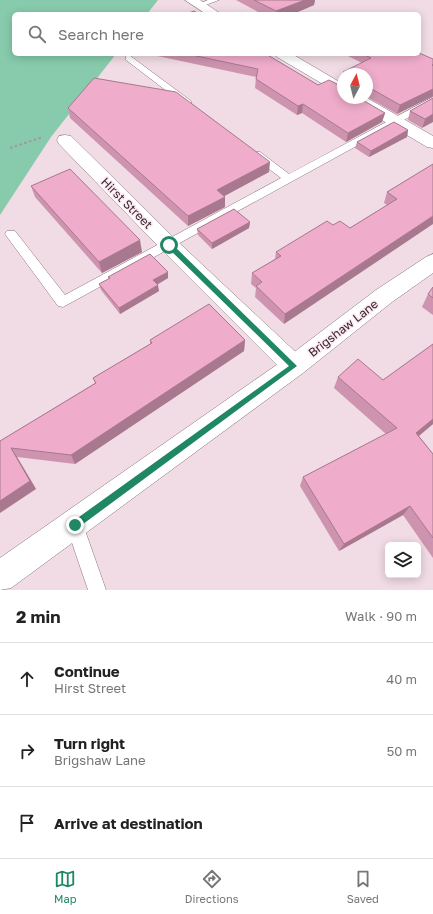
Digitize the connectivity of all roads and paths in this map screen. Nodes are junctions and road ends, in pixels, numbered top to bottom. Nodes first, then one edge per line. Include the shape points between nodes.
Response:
1 (215, 0) edge
2 (195, 3) edge
3 (211, 12) edge
4 (285, 56) edge
5 (129, 58) dead end
6 (337, 86) edge
7 (433, 100) edge
8 (366, 104) edge
9 (199, 111) edge
10 (394, 121) junction
11 (65, 140) joint
12 (433, 143) edge
13 (10, 148) dead end
14 (250, 149) edge
15 (288, 178) junction
16 (11, 234) dead end
17 (169, 245) junction
18 (433, 262) edge
19 (294, 366) junction
20 (75, 525) junction
21 (0, 577) edge
22 (97, 590) edge

1 - 2 lane
2 - 3 street
4 - 6 street
5 - 9 lane
7 - 10 lane
8 - 10 street
10 - 12 street
10 - 15 lane
11 - 13 path via 52,134
11 - 17 street, Hirst Street
14 - 15 lane
15 - 17 lane
16 - 17 lane via 63,302
17 - 19 street, Hirst Street
18 - 19 street, Brigshaw Lane via 384,296
19 - 20 street, Brigshaw Lane
20 - 21 street, Brigshaw Lane
20 - 22 lane

